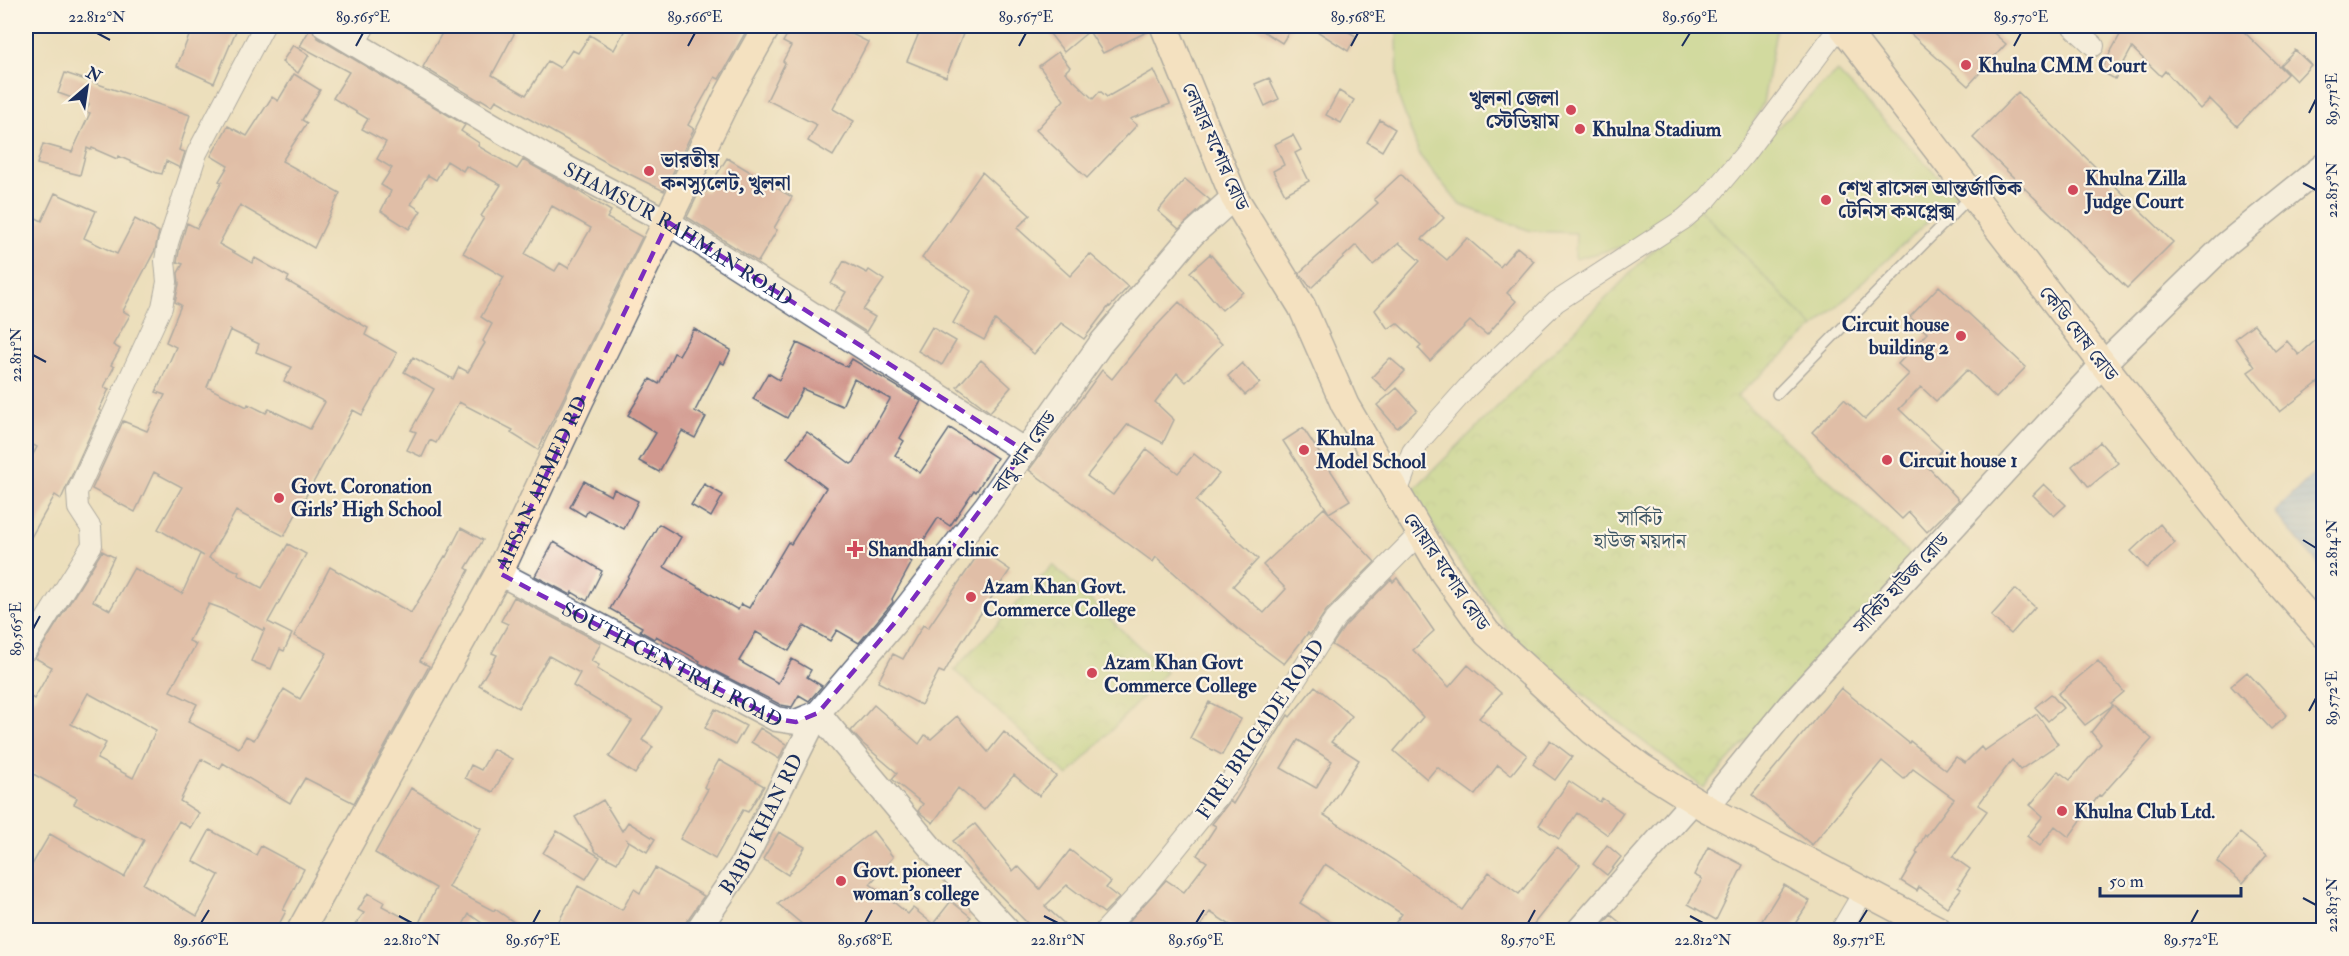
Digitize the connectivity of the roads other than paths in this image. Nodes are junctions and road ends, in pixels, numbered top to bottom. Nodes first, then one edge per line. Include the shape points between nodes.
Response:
1 (264, 26) edge
2 (325, 26) edge
3 (767, 26) edge
4 (1164, 26) edge
5 (1841, 26) edge
6 (2072, 26) edge
7 (360, 34) edge
8 (2094, 46) dead end
9 (2324, 165) edge
10 (1971, 195) junction
11 (1234, 197) junction
12 (668, 222) junction
13 (2103, 364) junction
14 (1777, 394) dead end
15 (1025, 451) junction
16 (1395, 490) junction
17 (1420, 532) junction
18 (499, 573) junction
19 (2324, 634) edge
20 (26, 651) edge
21 (819, 713) junction
22 (1700, 804) junction
23 (1864, 891) junction
24 (300, 930) edge
25 (699, 930) edge
26 (1007, 930) edge
27 (1105, 930) edge
28 (1579, 930) edge
29 (1841, 930) edge
30 (1938, 930) edge

1 - 20 street via 197,153 168,243 162,308 77,492 78,508 91,528 92,545
2 - 7 street, SHAMSUR RAHMAN ROAD
3 - 12 main road, AHSAN AHMED RD via 730,92
4 - 11 main road, লোয়ার যশোর রোড
5 - 10 main road, কেডি ঘোষ রোড
5 - 16 street via 1708,198 1684,219 1556,302 1467,388 1425,435
6 - 8 street
7 - 12 street, SHAMSUR RAHMAN ROAD via 544,156
9 - 13 street, সার্কিট হাউজ রোড via 2225,245
10 - 13 main road, কেডি ঘোষ রোড
10 - 14 lane
11 - 15 street, বাবু খান রোড via 1192,235 1102,342
11 - 16 main road, লোয়ার যশোর রোড via 1302,307 1345,405
12 - 15 street, SHAMSUR RAHMAN ROAD
12 - 18 main road, AHSAN AHMED RD
13 - 19 main road, কেডি ঘোষ রোড via 2249,549
13 - 22 street, সার্কিট হাউজ রোড
15 - 21 street, বাবু খান রোড via 897,620
16 - 17 main road, লোয়ার যশোর রোড
17 - 22 main road, লোয়ার যশোর রোড via 1487,633 1593,731
17 - 27 street, FIRE BRIGADE ROAD via 1335,619 1230,782
18 - 21 street, SOUTH CENTRAL ROAD via 776,720 796,722
18 - 24 main road, AHSAN AHMED RD
21 - 25 street, BABU KHAN RD via 742,865
21 - 26 street via 931,848
22 - 23 main road, লোয়ার যশোর রোড
22 - 28 street, সার্কিট হাউজ রোড
23 - 29 street
23 - 30 main road, লোয়ার যশোর রোড

